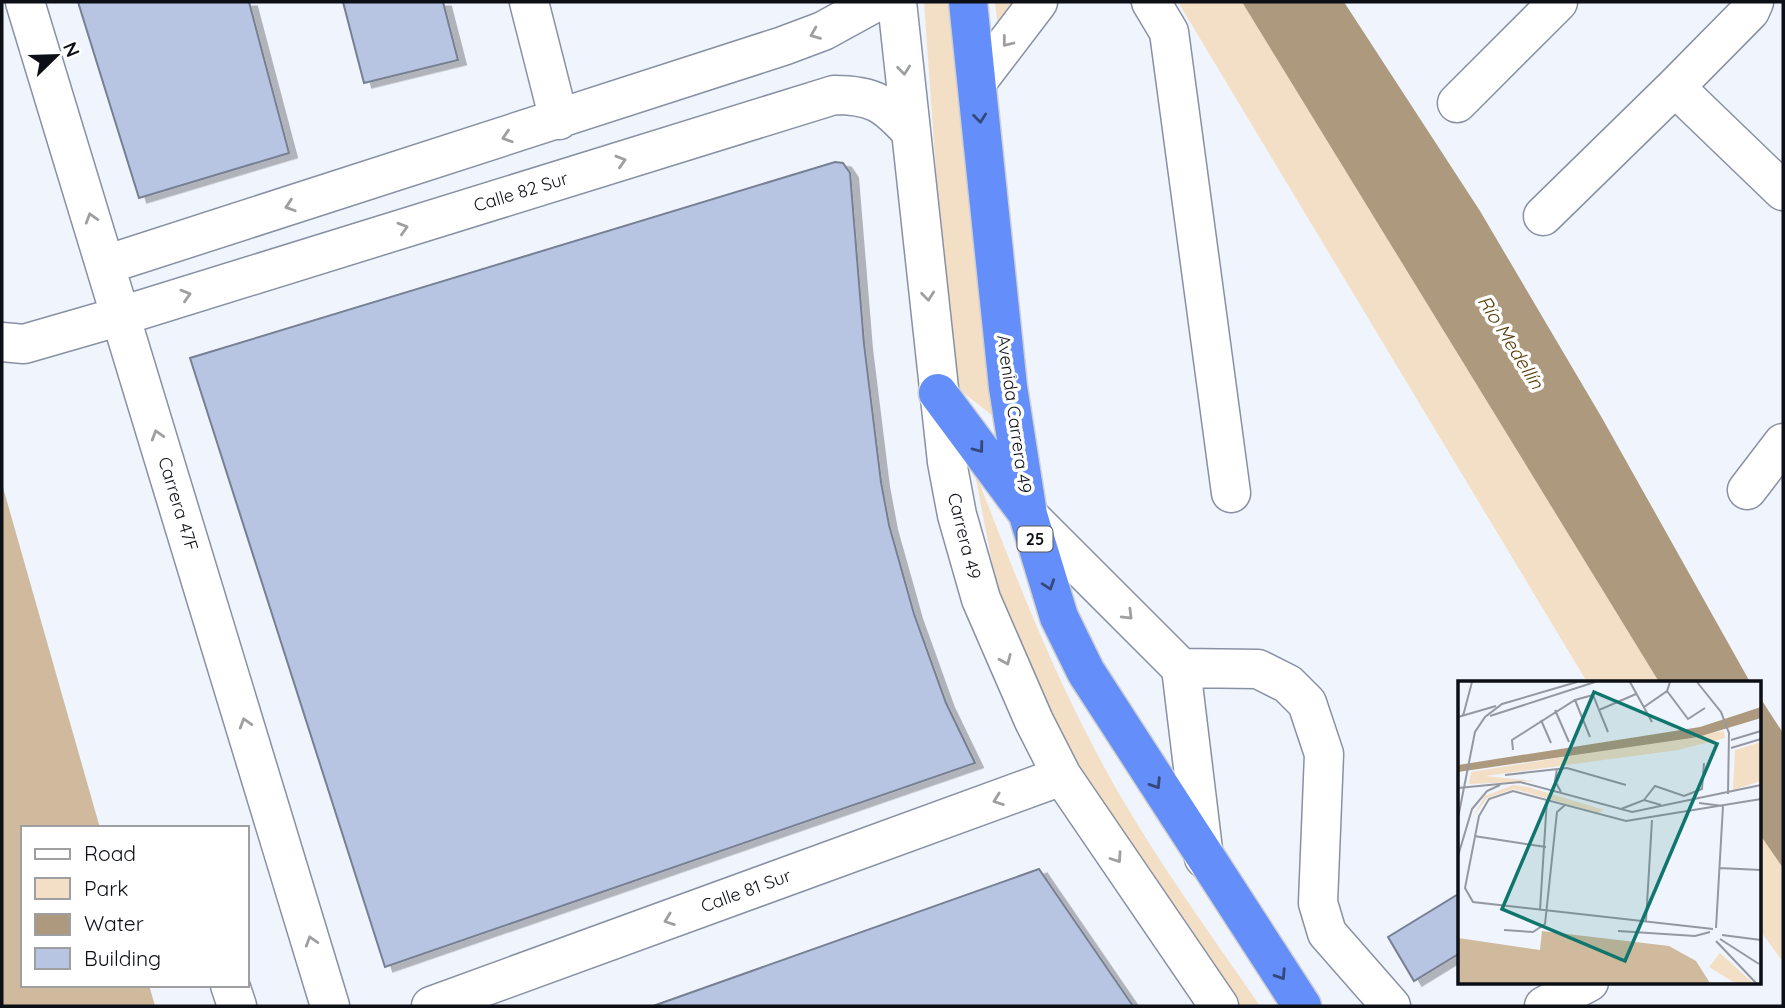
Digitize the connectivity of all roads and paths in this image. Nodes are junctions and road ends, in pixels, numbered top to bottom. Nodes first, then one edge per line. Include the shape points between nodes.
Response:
1 (26, 2) edge
2 (529, 2) edge
3 (876, 2) edge
4 (897, 2) edge
5 (968, 2) edge
6 (1038, 2) edge
7 (1152, 2) edge
8 (1558, 2) edge
9 (1754, 2) edge
10 (977, 82) junction
11 (1675, 87) junction
12 (1457, 103) dead end
13 (559, 120) junction
14 (911, 132) junction
15 (1783, 191) edge
16 (1543, 216) dead end
17 (105, 265) junction
18 (121, 316) junction
19 (2, 342) edge
20 (938, 393) junction
21 (1783, 443) edge
22 (1747, 490) dead end
23 (1231, 493) dead end
24 (1028, 515) junction
25 (1181, 667) junction
26 (1062, 776) junction
27 (1204, 858) junction
28 (1585, 984) edge
29 (231, 987) edge
30 (237, 1006) edge
31 (330, 1006) edge
32 (430, 1006) edge
33 (1219, 1006) edge
34 (1302, 1006) edge
35 (1391, 1006) edge
36 (1544, 1006) edge

17 -> 1 street, Carrera 47F
2 - 13 street
3 -> 13 street via 823,31 783,46
4 -> 14 street, Carrera 49
5 - 10 highway, Avenida Carrera 49 / 25
6 -> 10 street
7 - 23 street via 1168,32
8 - 12 street
9 - 11 street
10 -> 24 highway, Avenida Carrera 49 / 25 via 1008,387
11 - 15 street
11 - 16 street
13 -> 17 street
18 -> 14 street, Calle 82 Sur via 834,95 881,102
14 -> 20 street, Carrera 49
17 - 18 street, Carrera 47F
18 - 19 street, Calle 82 Sur via 24,344
31 -> 18 street, Carrera 47F
20 -> 24 highway
20 -> 26 street, Carrera 49 via 957,515 981,599
21 - 22 street
24 -> 25 street
24 -> 27 highway, Avenida Carrera 49 / 25 via 1059,617 1086,672
25 - 27 street
25 - 35 street via 1258,669 1288,684 1307,703 1324,754 1318,903 1327,933
26 -> 32 street, Calle 81 Sur
26 -> 33 street, Carrera 49
27 -> 34 highway, Avenida Carrera 49 / 25
28 - 36 street
29 - 30 street

